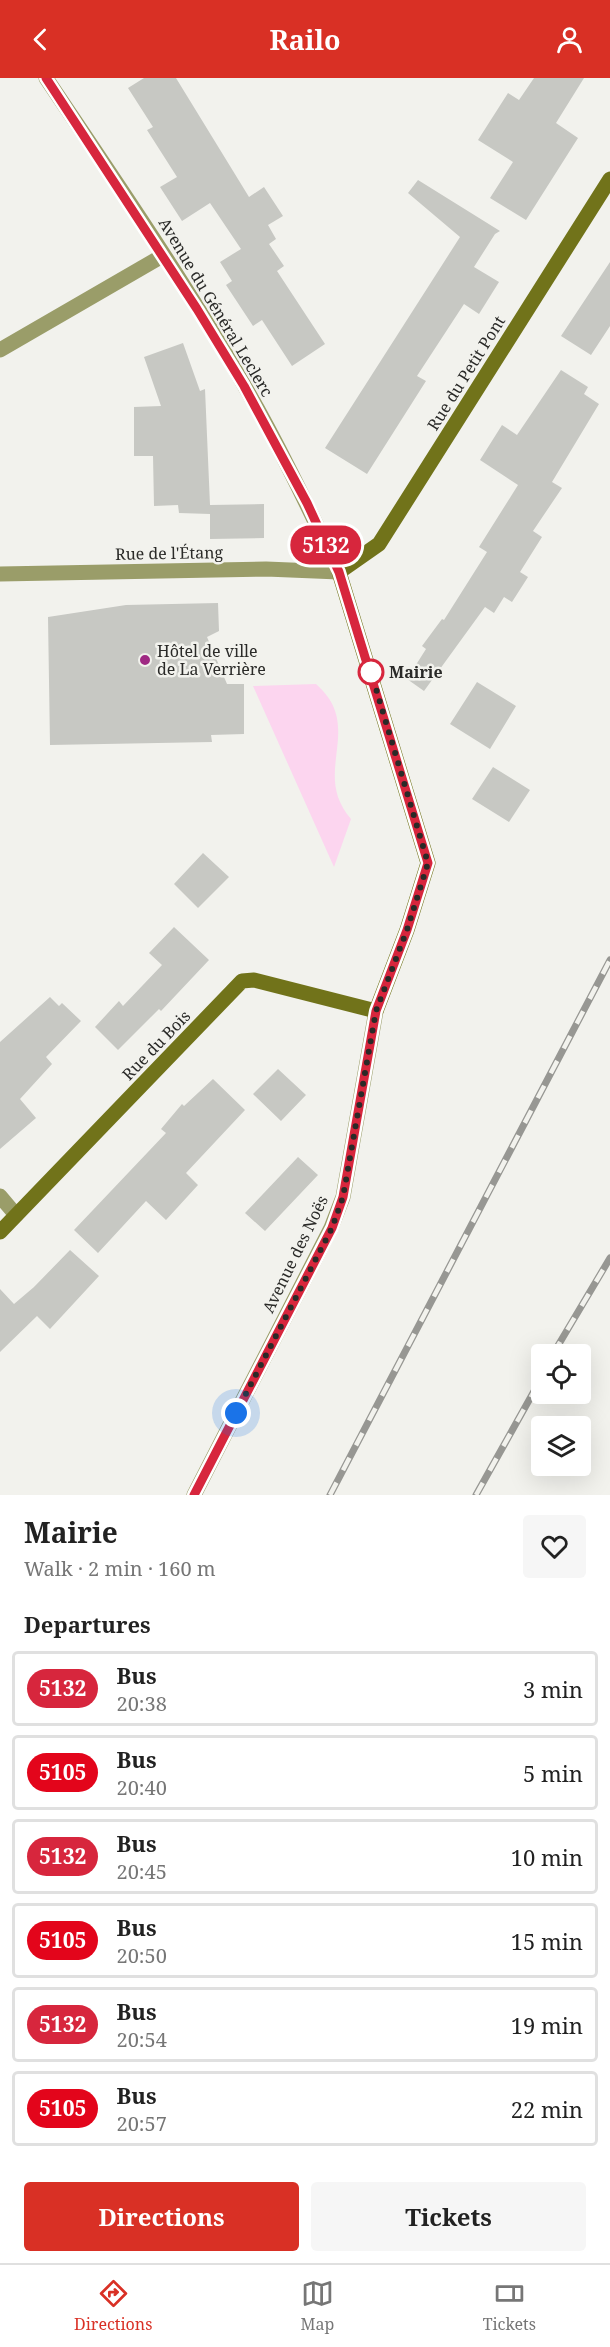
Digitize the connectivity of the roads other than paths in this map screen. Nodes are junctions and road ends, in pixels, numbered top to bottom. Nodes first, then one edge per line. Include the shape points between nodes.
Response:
1 (46, 78) edge
2 (610, 179) edge
3 (164, 255) junction
4 (0, 350) edge
5 (339, 572) junction
6 (0, 574) edge
7 (376, 1011) junction
8 (0, 1196) edge
9 (16, 1215) junction
10 (0, 1232) edge
11 (194, 1495) edge

1 - 3 street, Avenue du Général Leclerc
2 - 5 street, Rue du Petit Pont via 380,544
3 - 4 street
3 - 5 street, Avenue du Général Leclerc via 244,386
5 - 6 street, Rue de l'Étang via 266,569
5 - 7 street, Avenue du Général Leclerc via 428,863
7 - 9 street, Rue du Bois via 254,980 242,981
7 - 11 street, Avenue des Noës via 343,1197 332,1228
8 - 9 street
9 - 10 street, Rue du Bois

